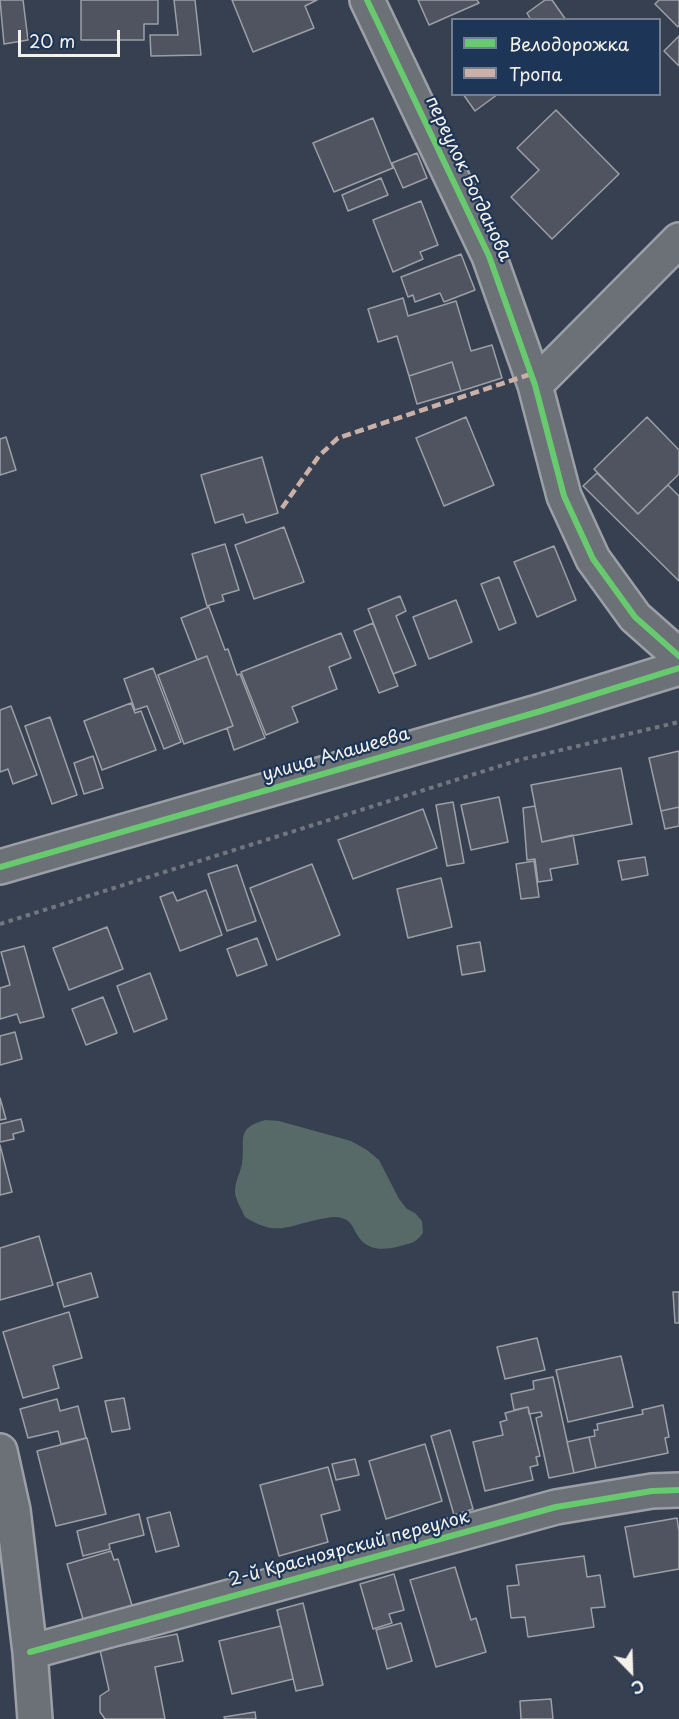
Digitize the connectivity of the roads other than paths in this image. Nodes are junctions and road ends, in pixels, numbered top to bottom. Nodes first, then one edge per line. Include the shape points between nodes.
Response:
1 (367, 0) edge
2 (679, 240) edge
3 (535, 385) junction
4 (679, 656) edge
5 (679, 668) edge
6 (0, 867) edge
7 (0, 1451) edge
8 (679, 1490) edge
9 (30, 1652) junction
10 (35, 1719) edge

1 - 3 street, переулок Богданова via 489,256
2 - 3 street
3 - 4 street, переулок Богданова via 564,496 593,559 635,617
5 - 6 street, улица Алашеева
7 - 9 street via 13,1509
8 - 9 street, 2-й Красноярский переулок via 556,1507
9 - 10 street

